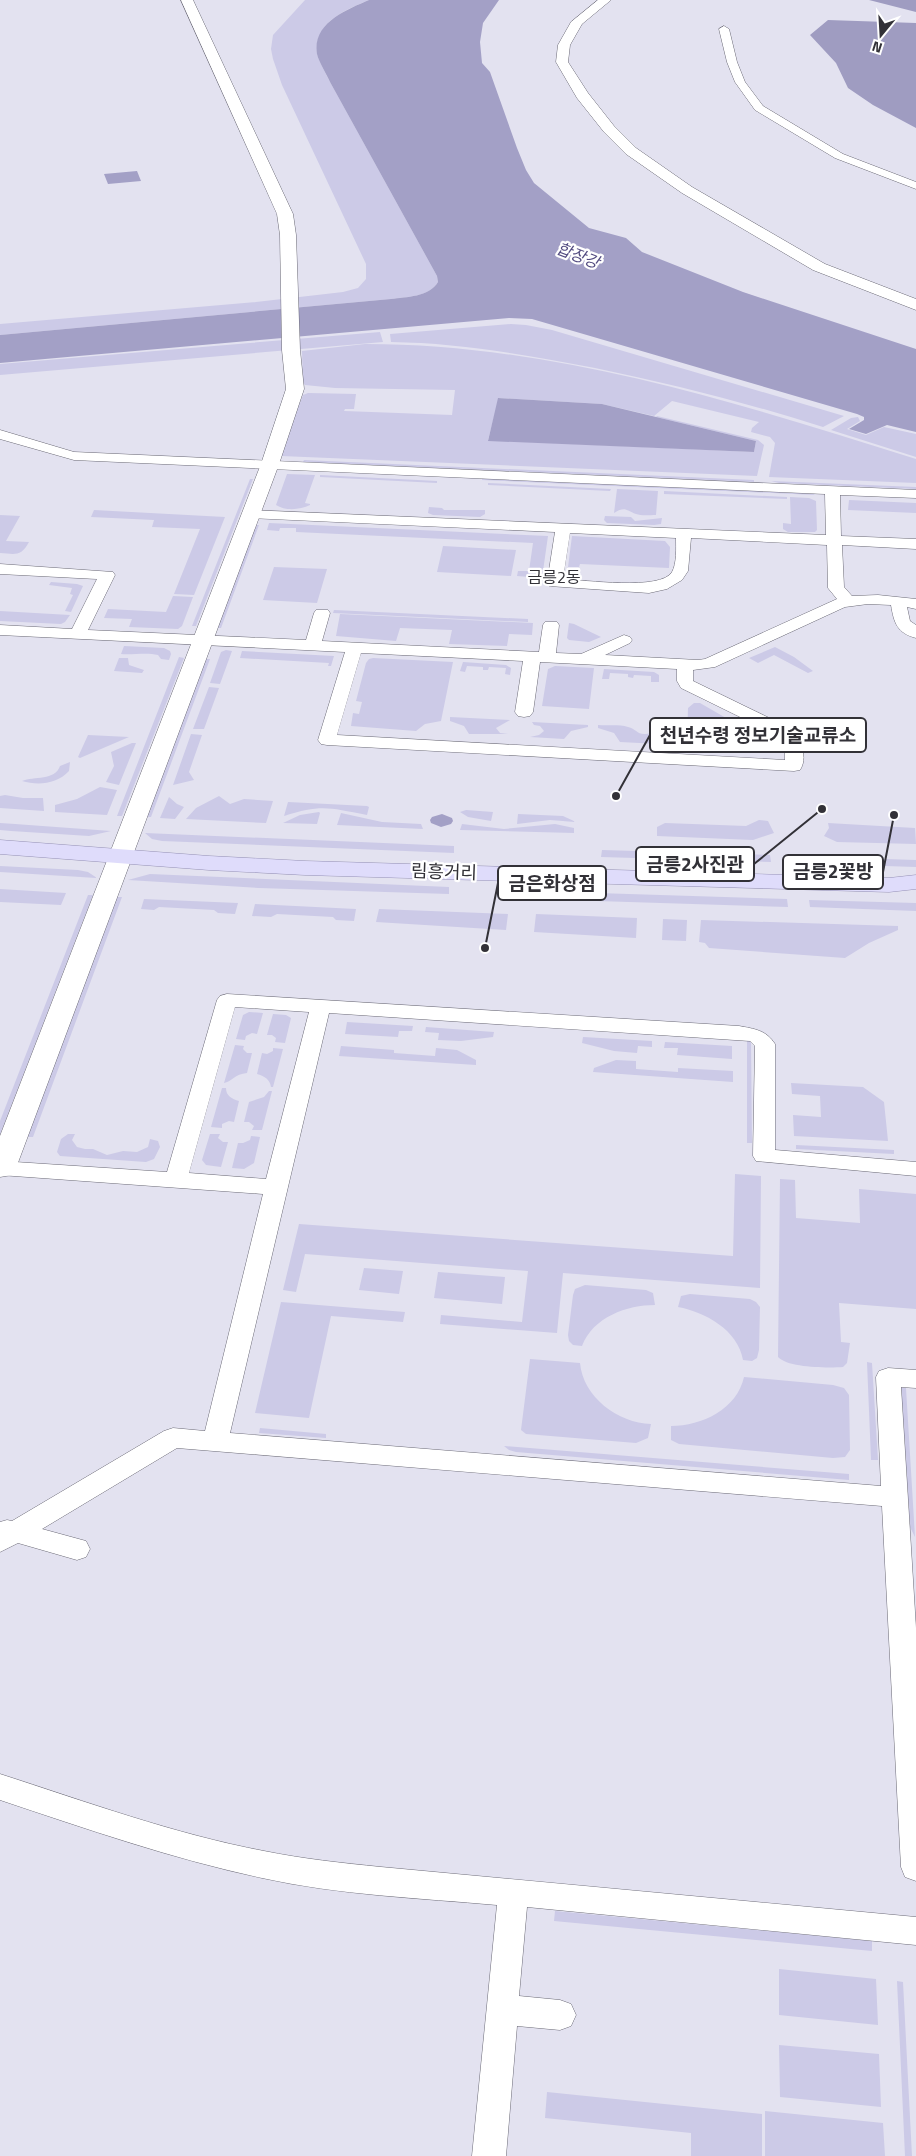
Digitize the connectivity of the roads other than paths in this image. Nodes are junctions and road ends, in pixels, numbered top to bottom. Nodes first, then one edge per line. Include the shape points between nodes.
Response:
1 (187, 0) edge
2 (605, 0) edge
3 (724, 29) dead end
4 (916, 186) edge
5 (914, 302) edge
6 (0, 434) edge
7 (270, 464) junction
8 (832, 490) junction
9 (916, 494) edge
10 (250, 514) junction
11 (563, 528) junction
12 (684, 534) junction
13 (834, 541) junction
14 (916, 544) edge
15 (0, 569) edge
16 (848, 601) junction
17 (898, 601) junction
18 (916, 604) edge
19 (322, 613) dead end
20 (551, 625) dead end
21 (5, 631) edge
22 (916, 633) edge
23 (78, 634) junction
24 (624, 640) dead end
25 (202, 641) junction
26 (313, 646) junction
27 (0, 648) edge
28 (354, 648) junction
29 (540, 658) junction
30 (582, 660) junction
31 (685, 665) junction
32 (524, 712) dead end
33 (0, 847) edge
34 (121, 857) junction
35 (916, 882) edge
36 (889, 885) junction
37 (916, 889) edge
38 (321, 1006) junction
39 (1, 1168) edge
40 (916, 1169) edge
41 (176, 1180) junction
42 (276, 1187) junction
43 (916, 1379) edge
44 (215, 1441) junction
45 (895, 1497) junction
46 (5, 1534) edge
47 (77, 1549) dead end
48 (910, 1660) edge
49 (0, 1787) edge
50 (916, 1866) edge
51 (513, 1892) junction
52 (916, 1931) edge
53 (502, 2009) junction
54 (560, 2015) dead end
55 (489, 2156) edge

1 - 7 street via 285,214 291,350 296,389
2 - 5 street via 577,22 564,45 562,62 582,95 631,151 687,190 819,267
3 - 4 street via 736,75 744,92 759,108 839,156
6 - 7 street via 74,456
7 - 8 street
7 - 10 street
8 - 9 street
8 - 13 street
10 - 11 street
10 - 25 street
11 - 12 street
11 - 12 street via 555,583 649,588 660,587 679,577
12 - 13 street
13 - 14 street
13 - 16 street via 836,588
15 - 23 street via 107,575
16 - 17 street
16 - 31 street via 709,662
17 - 18 street
17 - 22 street via 902,624
19 - 26 street
20 - 29 street
21 - 23 street
21 - 27 street
23 - 25 street
24 - 30 street
25 - 26 street
25 - 34 street
26 - 28 street
28 - 29 street
28 - 31 street via 327,740 794,766 794,744 788,734 687,684
29 - 30 street
29 - 32 street
30 - 31 street
33 - 34 main road, 림흥거리
34 - 36 main road, 림흥거리 via 305,868
34 - 39 street
35 - 36 main road, 림흥거리
36 - 37 main road, 림흥거리
38 - 40 street via 757,1036 765,1044 764,1156
38 - 41 street via 227,1000
38 - 42 street
39 - 41 street
41 - 42 street
42 - 44 street
43 - 45 street via 888,1377
44 - 45 street
44 - 46 street via 173,1438
45 - 48 street
46 - 47 street
48 - 50 street
49 - 51 street via 115,1825 234,1858 302,1872
51 - 52 street
51 - 53 street
53 - 54 street
53 - 55 street

